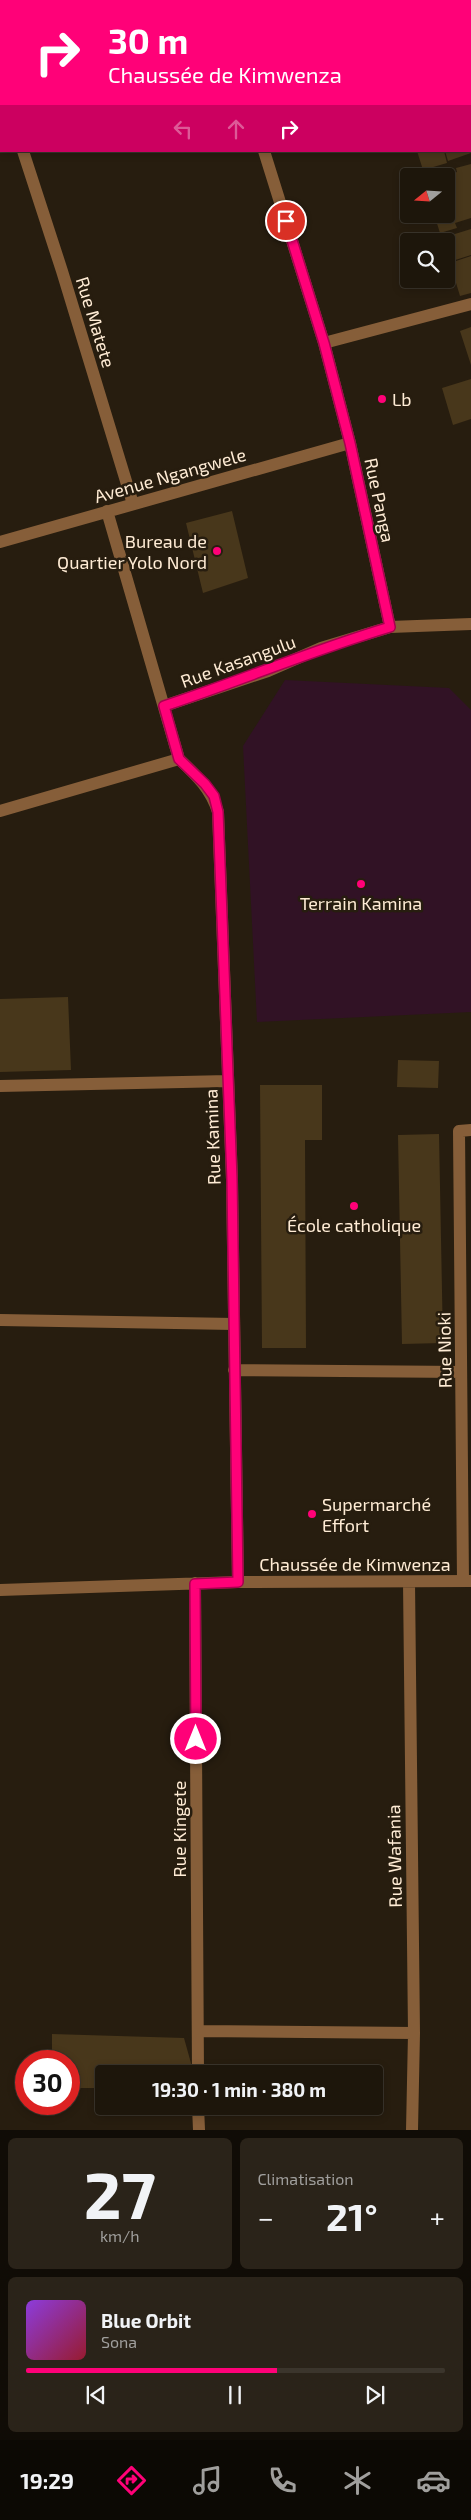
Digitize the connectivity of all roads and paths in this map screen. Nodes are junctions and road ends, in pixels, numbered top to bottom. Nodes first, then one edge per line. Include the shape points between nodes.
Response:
1 (23, 152) edge
2 (264, 152) edge
3 (471, 304) edge
4 (324, 343) junction
5 (350, 443) junction
6 (133, 504) junction
7 (106, 511) junction
8 (0, 542) edge
9 (471, 624) edge
10 (390, 627) junction
11 (164, 706) junction
12 (179, 759) junction
13 (0, 811) edge
14 (228, 1081) junction
15 (0, 1086) edge
16 (471, 1130) edge
17 (0, 1320) edge
18 (234, 1324) junction
19 (234, 1370) junction
20 (461, 1372) junction
21 (467, 1581) edge
22 (238, 1582) junction
23 (409, 1582) junction
24 (195, 1584) junction
25 (0, 1590) edge
26 (198, 2031) junction
27 (414, 2033) junction
28 (198, 2065) edge
29 (198, 2115) edge
30 (199, 2130) edge
31 (412, 2130) edge

1 - 6 street, Rue Matete
2 - 4 street, Rue Panga
3 - 4 street
4 - 5 street, Rue Panga
5 - 6 street, Avenue Ngangwele
5 - 10 street, Rue Panga
6 - 7 street, Avenue Ngangwele
7 - 8 street, Avenue Ngangwele
7 - 11 street
9 - 10 street, Rue Kasangulu
10 - 11 street, Rue Kasangulu via 321,648 268,671
11 - 12 street
12 - 13 street
12 - 14 street, Rue Kamina via 214,796 218,812
14 - 15 street
14 - 18 street, Rue Kamina
16 - 20 street, Rue Nioki via 459,1131
17 - 18 street
18 - 19 street, Rue Kamina
19 - 20 street
19 - 22 street, Rue Kamina
20 - 21 street, Rue Nioki
21 - 23 street, Chaussée de Kimwenza
22 - 23 street, Chaussée de Kimwenza
22 - 24 street, Chaussée de Kimwenza
23 - 27 street, Rue Wafania
24 - 25 street, Chaussée de Kimwenza
24 - 26 street, Rue Kingete
26 - 27 street
26 - 28 street, Rue Kingete
27 - 31 street, Rue Wafania
29 - 30 street

